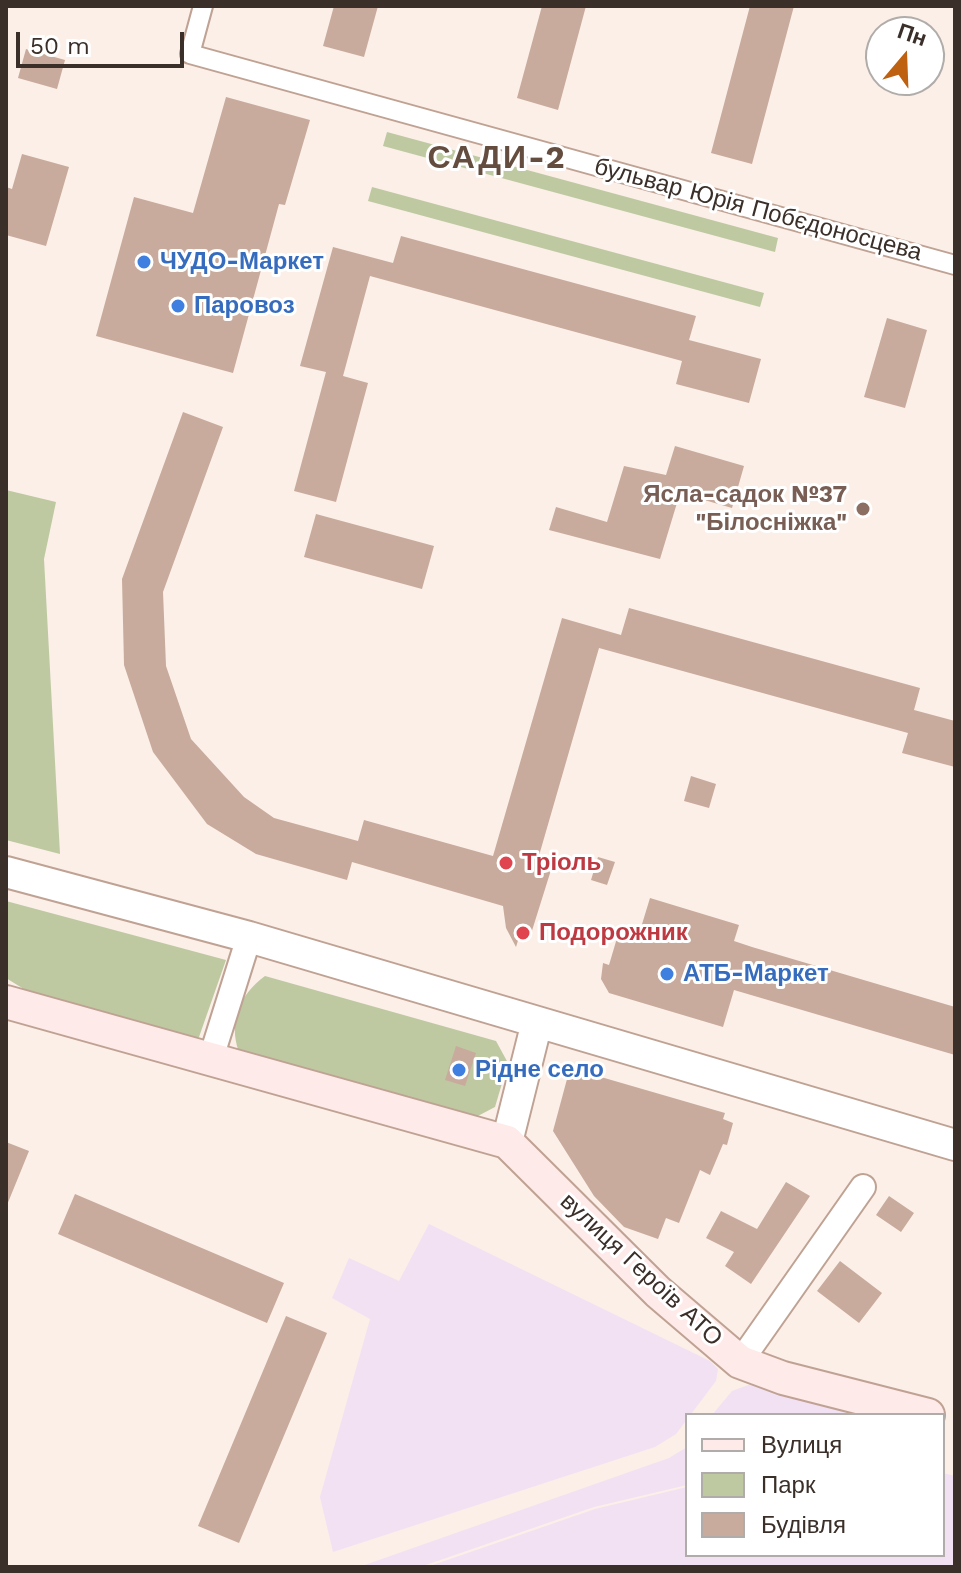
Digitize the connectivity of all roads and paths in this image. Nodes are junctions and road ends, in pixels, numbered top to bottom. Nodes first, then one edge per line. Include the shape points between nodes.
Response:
1 (203, 6) edge
2 (955, 265) edge
3 (6, 872) edge
4 (249, 937) junction
5 (6, 1002) edge
6 (537, 1022) junction
7 (211, 1058) junction
8 (507, 1142) junction
9 (955, 1145) edge
10 (863, 1187) dead end
11 (740, 1362) junction
12 (920, 1413) edge

1 - 2 street, бульвар Юрія Побєдоносцева via 190,54
3 - 4 street
4 - 6 street
4 - 7 street
5 - 7 main road, вулиця Героїв АТО
6 - 8 street
6 - 9 street
7 - 8 main road, вулиця Героїв АТО
8 - 11 main road, вулиця Героїв АТО via 658,1292
10 - 11 street
11 - 12 main road, вулиця Героїв АТО

